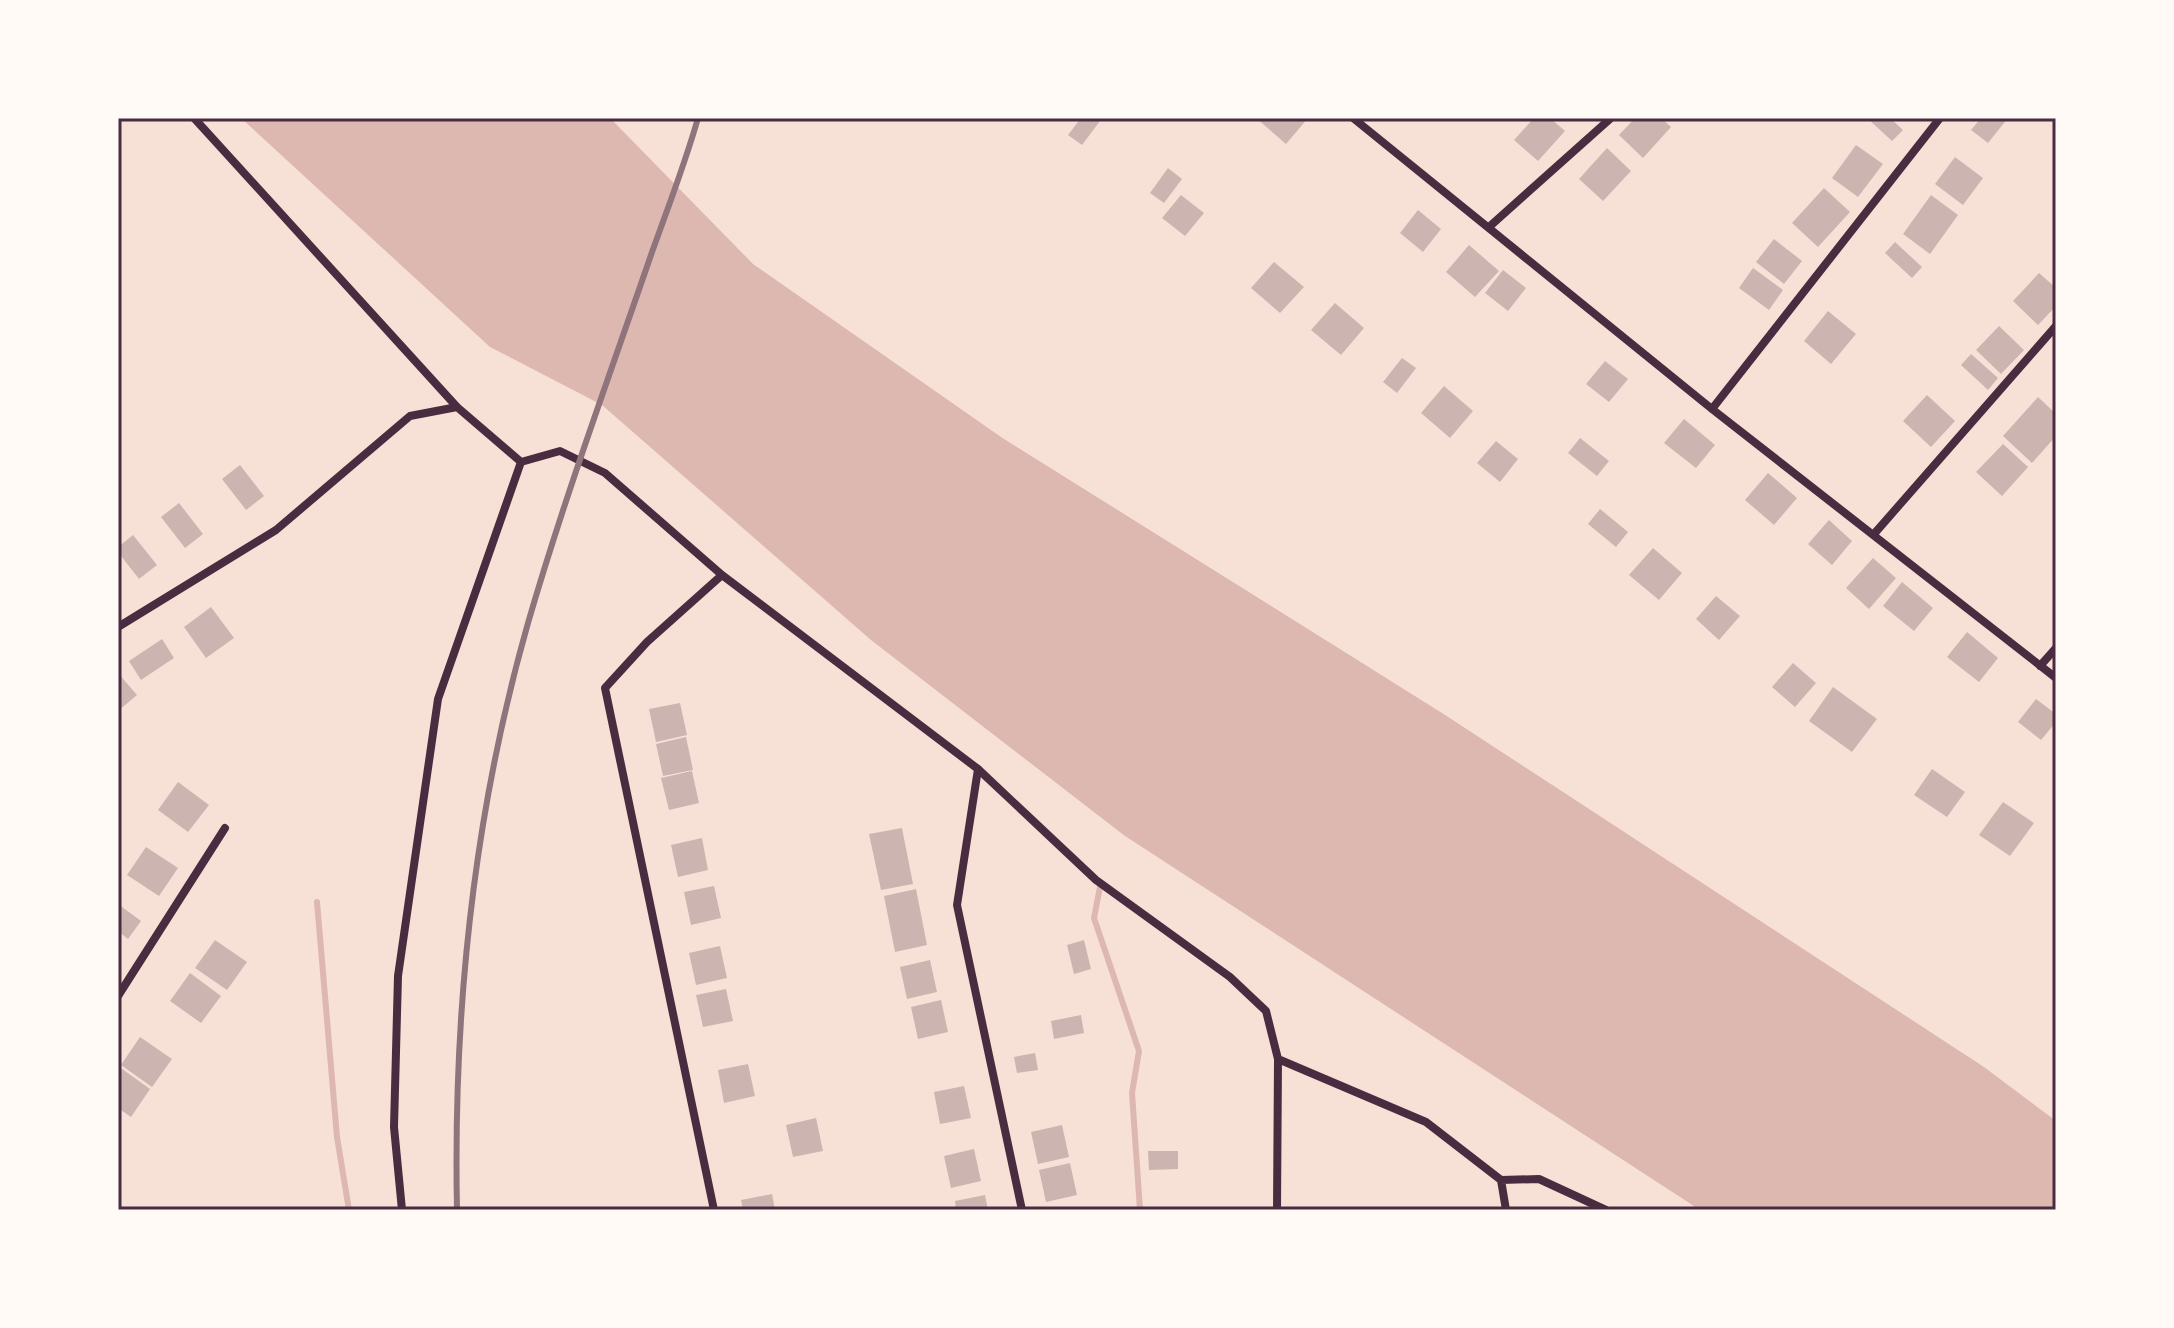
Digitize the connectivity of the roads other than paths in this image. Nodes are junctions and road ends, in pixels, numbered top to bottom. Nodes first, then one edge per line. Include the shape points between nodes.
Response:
1 (194, 118) edge
2 (1353, 118) edge
3 (1611, 118) edge
4 (1940, 118) edge
5 (1489, 227) junction
6 (2056, 326) edge
7 (457, 407) junction
8 (1712, 409) junction
9 (521, 462) junction
10 (1874, 534) junction
11 (722, 575) junction
12 (118, 627) edge
13 (2056, 648) edge
14 (2040, 666) junction
15 (2056, 678) edge
16 (978, 769) junction
17 (225, 828) dead end
18 (118, 996) edge
19 (1278, 1059) junction
20 (1501, 1180) junction
21 (402, 1210) edge
22 (714, 1210) edge
23 (1022, 1210) edge
24 (1277, 1210) edge
25 (1506, 1210) edge
26 (1606, 1210) edge

1 - 7 street
2 - 5 street
3 - 5 street
4 - 8 street
5 - 8 street
6 - 10 street
7 - 9 street
7 - 12 street via 410,416 276,530
8 - 10 street
9 - 11 street via 560,451 605,473
9 - 21 street via 438,699 398,976 394,1127
10 - 14 street
11 - 16 street
11 - 22 street via 605,688
13 - 14 street
14 - 15 street
16 - 19 street via 1096,880 1230,977 1266,1011
16 - 23 street via 957,905
17 - 18 street
19 - 20 street via 1426,1122
19 - 24 street
20 - 25 street
20 - 26 street via 1539,1179

